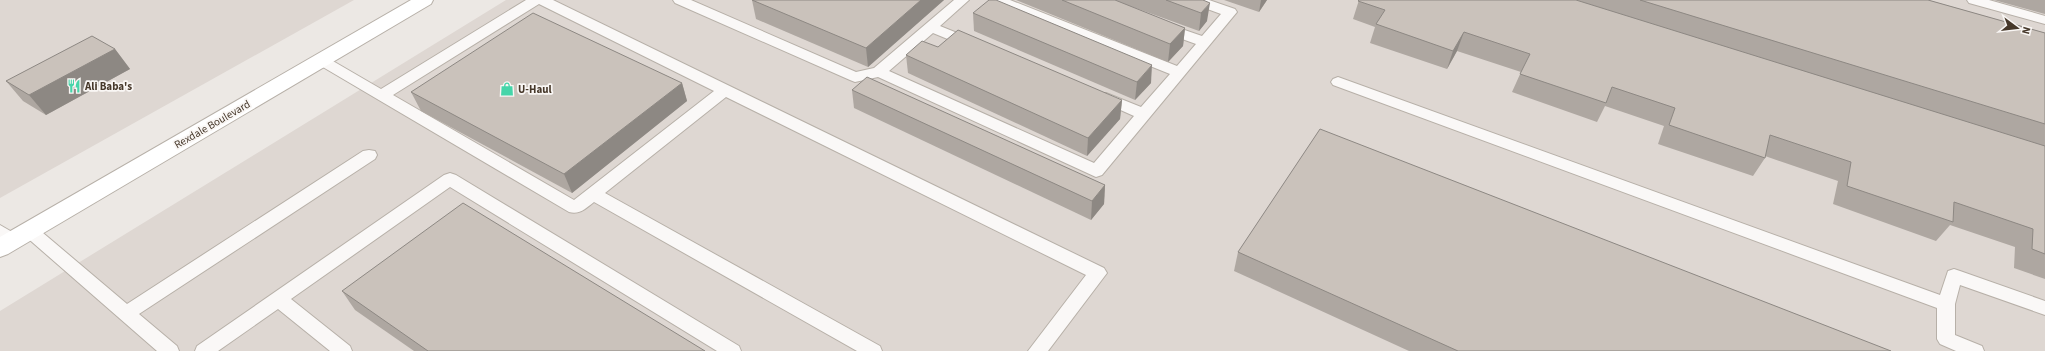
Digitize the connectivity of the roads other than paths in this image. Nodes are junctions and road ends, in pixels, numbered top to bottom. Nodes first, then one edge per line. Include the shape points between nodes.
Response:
1 (424, 0) edge
2 (535, 0) edge
3 (542, 0) edge
4 (680, 0) edge
5 (962, 0) edge
6 (998, 0) edge
7 (1196, 0) edge
8 (1974, 0) edge
9 (2045, 20) edge
10 (1154, 24) edge
11 (931, 27) junction
12 (1204, 42) junction
13 (983, 48) edge
14 (321, 60) junction
15 (879, 72) junction
16 (1179, 72) junction
17 (1338, 82) dead end
18 (725, 90) junction
19 (1085, 90) edge
20 (382, 95) junction
21 (1144, 114) junction
22 (369, 155) dead end
23 (593, 194) junction
24 (11, 238) edge
25 (278, 300) junction
26 (1946, 304) junction
27 (2045, 308) edge
28 (125, 314) junction
29 (170, 351) edge
30 (204, 351) edge
31 (343, 351) edge
32 (732, 351) edge
33 (873, 351) edge
34 (1037, 351) edge
35 (1976, 351) edge

1 - 14 main road, Rexdale Boulevard
2 - 20 lane
3 - 18 lane
4 - 15 lane via 855,77
5 - 11 lane
6 - 16 lane
7 - 12 lane via 1230,12
8 - 9 lane
10 - 12 lane
11 - 13 lane
11 - 15 lane
12 - 16 lane
14 - 20 lane
14 - 24 main road, Rexdale Boulevard
15 - 21 lane via 1096,171
16 - 21 lane
17 - 26 lane
18 - 23 lane
18 - 34 lane via 1098,273
19 - 21 lane
20 - 23 lane via 575,208
22 - 28 lane
23 - 33 lane
24 - 28 lane
25 - 30 lane
25 - 31 lane
25 - 32 lane via 450,179
26 - 27 lane via 1954,276
26 - 35 lane via 1946,339
28 - 29 lane

